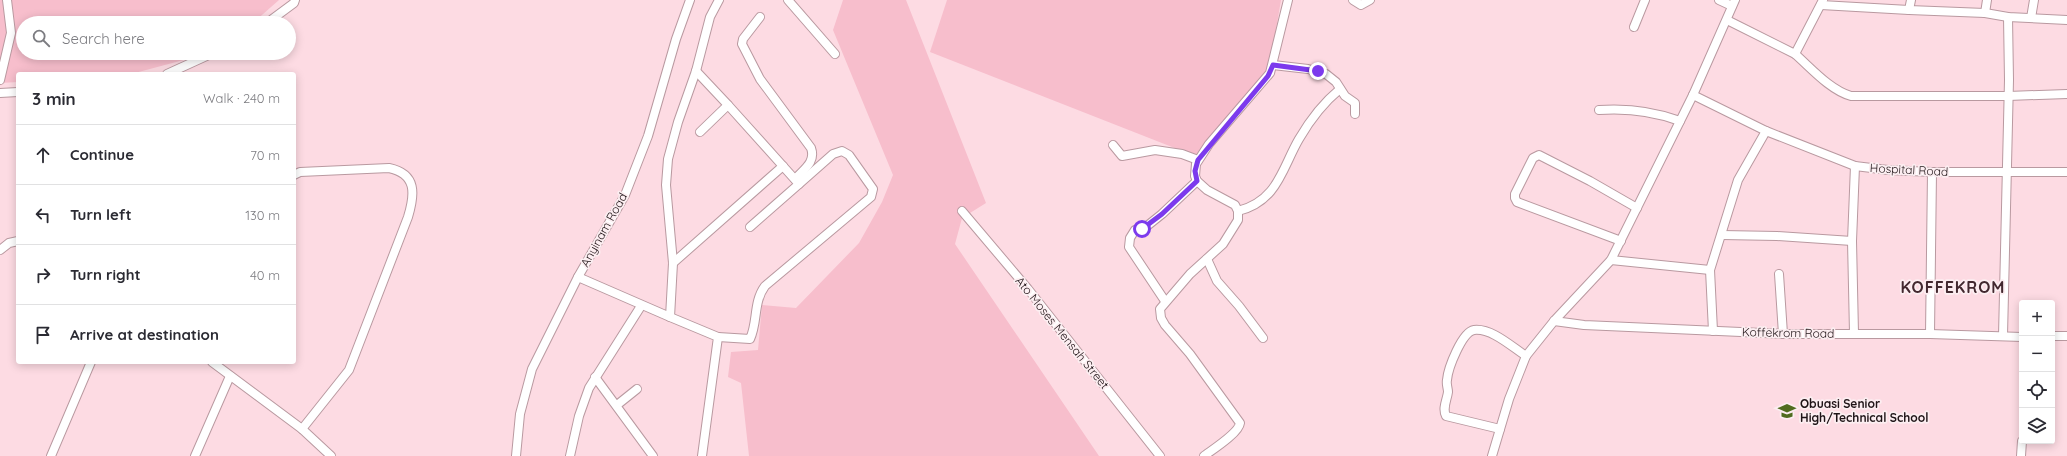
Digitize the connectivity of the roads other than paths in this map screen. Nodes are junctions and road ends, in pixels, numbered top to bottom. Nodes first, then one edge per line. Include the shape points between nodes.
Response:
1 (7, 0) edge
2 (296, 0) edge
3 (690, 0) edge
4 (719, 0) edge
5 (788, 0) edge
6 (1288, 0) edge
7 (1353, 0) edge
8 (1370, 0) edge
9 (1645, 0) edge
10 (1719, 0) edge
11 (1911, 0) edge
12 (1987, 0) edge
13 (2034, 0) edge
14 (1822, 2) edge
15 (1733, 3) edge
16 (1909, 10) junction
17 (1985, 13) junction
18 (276, 16) edge
19 (760, 17) dead end
20 (2008, 17) junction
21 (2031, 18) junction
22 (1727, 20) junction
23 (2067, 20) edge
24 (1634, 27) dead end
25 (835, 54) dead end
26 (1795, 54) junction
27 (198, 60) edge
28 (1273, 65) junction
29 (696, 71) junction
30 (171, 72) edge
31 (0, 80) edge
32 (1340, 90) junction
33 (16, 92) edge
34 (0, 93) edge
35 (2067, 94) edge
36 (1693, 95) junction
37 (2008, 96) junction
38 (728, 104) junction
39 (1599, 110) dead end
40 (1354, 114) dead end
41 (1680, 121) junction
42 (1766, 131) junction
43 (700, 132) dead end
44 (1113, 145) dead end
45 (1198, 160) junction
46 (782, 166) junction
47 (1855, 166) junction
48 (1932, 172) junction
49 (2007, 172) junction
50 (2067, 172) edge
51 (296, 174) edge
52 (797, 181) junction
53 (1197, 181) junction
54 (1637, 208) junction
55 (962, 211) dead end
56 (1238, 211) junction
57 (750, 227) dead end
58 (1722, 235) junction
59 (16, 241) edge
60 (1621, 241) junction
61 (1852, 241) junction
62 (0, 250) edge
63 (1207, 259) junction
64 (1612, 260) junction
65 (673, 263) junction
66 (1710, 270) junction
67 (1779, 274) dead end
68 (578, 277) junction
69 (1165, 301) junction
70 (641, 306) junction
71 (670, 317) junction
72 (1554, 321) junction
73 (1713, 332) junction
74 (1854, 333) junction
75 (1783, 334) junction
76 (1930, 334) junction
77 (2003, 336) junction
78 (2019, 336) edge
79 (2055, 336) edge
80 (2067, 336) edge
81 (718, 337) junction
82 (1263, 338) dead end
83 (1526, 356) junction
84 (90, 364) edge
85 (216, 364) edge
86 (230, 376) junction
87 (595, 377) junction
88 (637, 389) dead end
89 (617, 406) junction
90 (302, 429) junction
91 (1500, 429) junction
92 (2022, 444) edge
93 (51, 456) edge
94 (195, 456) edge
95 (331, 456) edge
96 (516, 456) edge
97 (570, 456) edge
98 (653, 456) edge
99 (702, 456) edge
100 (1160, 456) edge
101 (1204, 456) edge
102 (1492, 456) edge
103 (2021, 456) edge

1 - 31 street via 11,33
2 - 18 street
3 - 68 street, Anyinam Road via 648,136 625,195
4 - 29 street via 710,17
5 - 25 street
6 - 28 street
7 - 8 street via 1361,5
9 - 24 street
10 - 15 street
11 - 16 street
12 - 17 street
13 - 21 street
14 - 16 street
14 - 26 street
15 - 22 street
16 - 17 street
17 - 20 street
19 - 52 street via 742,44 760,79 811,148 812,161
20 - 21 street
20 - 37 street
21 - 23 street
22 - 26 street
22 - 36 street
26 - 37 street via 1828,82 1851,96
27 - 30 street
28 - 32 street via 1323,73 1332,78
28 - 45 street via 1268,76
29 - 38 street
29 - 65 street via 672,143 666,171
32 - 40 street via 1355,104
32 - 56 street via 1328,99 1299,138 1274,189 1264,198
33 - 34 street
35 - 37 street
36 - 41 street
36 - 42 street, Hospital Road
37 - 49 street
38 - 43 street
38 - 46 street
39 - 41 street via 1635,109 1662,114
41 - 54 street
42 - 47 street, Hospital Road
42 - 58 street via 1738,180
44 - 45 street via 1122,156 1147,150 1182,154
45 - 53 street via 1195,171
46 - 52 street
46 - 65 street
47 - 48 street, Hospital Road
47 - 61 street
48 - 49 street, Hospital Road
48 - 76 street
49 - 50 street, Hospital Road
49 - 77 street
51 - 90 street via 388,168 406,175 414,192 396,248 349,370
52 - 57 street
52 - 81 street via 833,154 842,151 849,155 863,173 873,192 871,197 765,286 757,303 750,339
53 - 56 street via 1207,190 1231,202
53 - 69 street via 1147,226 1135,230 1129,242 1129,246
54 - 60 street
54 - 60 street via 1539,155 1533,158 1515,194 1517,202
55 - 100 street, Ato Moses Mensah Street via 1028,289
56 - 63 street via 1238,220 1232,232
58 - 61 street
58 - 66 street
59 - 62 street
60 - 64 street
61 - 74 street
63 - 69 street
63 - 82 street via 1217,281
64 - 66 street
64 - 72 street
65 - 71 street
66 - 73 street
67 - 75 street
68 - 70 street
68 - 96 street, Anyinam Road via 532,369 520,414
69 - 101 street via 1160,308 1161,318 1240,423 1240,427 1234,433
70 - 71 street
70 - 87 street
71 - 81 street
72 - 73 street, Koffekrom Road
72 - 83 street
73 - 75 street, Koffekrom Road
74 - 75 street, Koffekrom Road
74 - 76 street, Koffekrom Road
76 - 77 street, Koffekrom Road
77 - 78 street, Koffekrom Road
79 - 80 street
81 - 99 street
83 - 91 street
83 - 91 street via 1488,333 1470,331 1462,341 1448,375 1444,412 1446,416
84 - 93 street
85 - 86 street
86 - 90 street
86 - 94 street
87 - 89 street
87 - 97 street via 579,416
88 - 89 street
89 - 98 street
90 - 95 street
91 - 102 street
92 - 103 street

